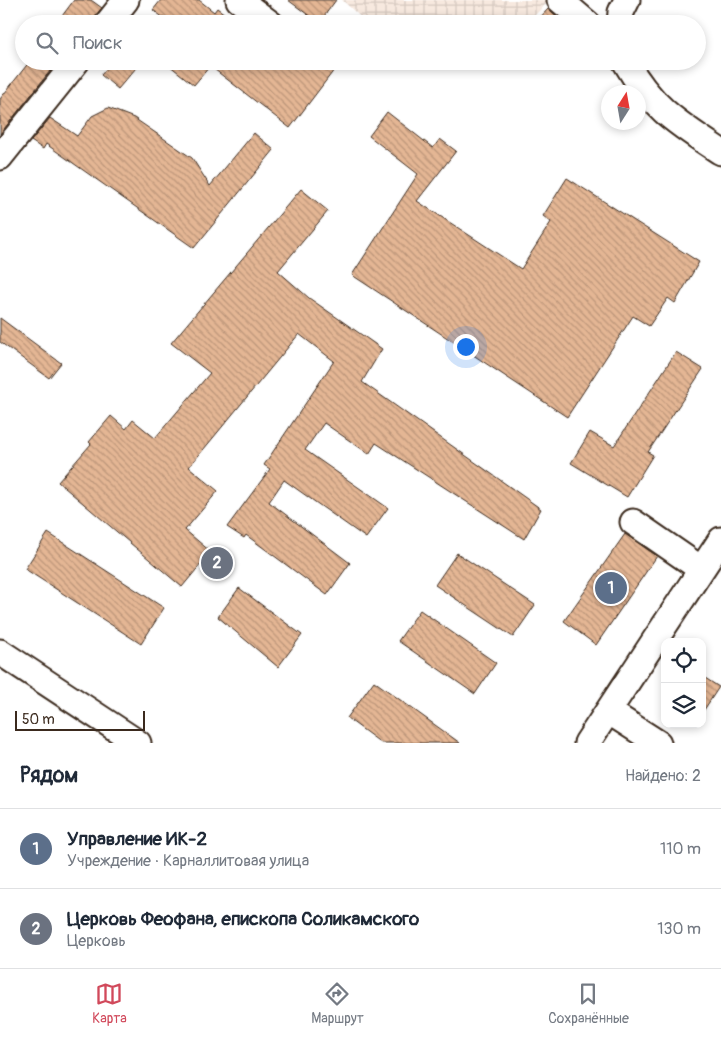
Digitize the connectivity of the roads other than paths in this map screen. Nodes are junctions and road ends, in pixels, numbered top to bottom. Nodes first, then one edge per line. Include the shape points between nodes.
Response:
1 (126, 0) edge
2 (239, 0) edge
3 (560, 0) edge
4 (627, 0) edge
5 (114, 15) edge
6 (258, 15) edge
7 (578, 15) edge
8 (620, 15) edge
9 (70, 70) edge
10 (630, 70) edge
11 (721, 152) edge
12 (0, 157) edge
13 (634, 522) dead end
14 (721, 540) edge
15 (701, 569) junction
16 (0, 652) edge
17 (608, 711) junction
18 (138, 743) edge
19 (587, 743) edge
20 (658, 743) edge

1 - 5 street
2 - 6 street
3 - 7 street
4 - 8 street
9 - 12 street
10 - 11 street via 653,102 674,121
13 - 15 street
14 - 15 street
15 - 17 street
16 - 18 street
17 - 19 street
17 - 20 street

